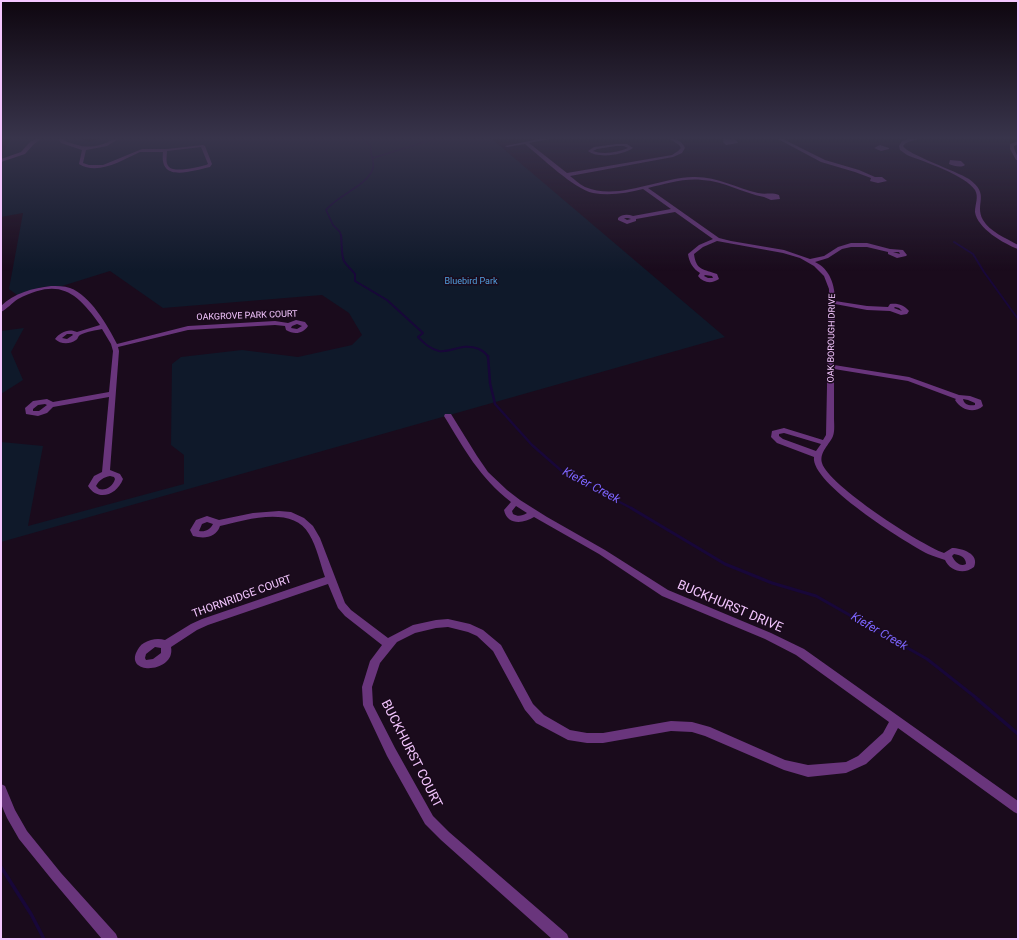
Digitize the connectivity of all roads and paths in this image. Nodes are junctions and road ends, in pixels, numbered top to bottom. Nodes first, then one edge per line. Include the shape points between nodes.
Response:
1 (576, 183) edge
2 (664, 183) edge
3 (724, 183) edge
4 (971, 183) edge
5 (643, 187) junction
6 (766, 196) dead end
7 (675, 210) junction
8 (633, 218) dead end
9 (718, 239) junction
10 (1018, 248) edge
11 (891, 251) dead end
12 (810, 261) junction
13 (704, 273) dead end
14 (832, 302) junction
15 (891, 308) dead end
16 (1, 310) edge
17 (105, 326) junction
18 (303, 329) dead end
19 (77, 334) dead end
20 (115, 346) junction
21 (831, 366) junction
22 (112, 394) junction
23 (960, 398) dead end
24 (51, 405) dead end
25 (448, 416) dead end
26 (826, 443) junction
27 (818, 455) junction
28 (106, 474) dead end
29 (516, 501) junction
30 (534, 512) junction
31 (217, 524) dead end
32 (947, 557) dead end
33 (330, 579) junction
34 (388, 644) junction
35 (166, 645) dead end
36 (896, 720) junction
37 (1, 790) edge
38 (1018, 808) edge
39 (111, 939) edge
40 (562, 939) edge

1 - 5 street via 597,192 616,192
2 - 5 street
3 - 6 street
4 - 10 street via 978,191 978,211 982,221
5 - 7 street, OAK BOROUGH DRIVE
7 - 8 street
7 - 9 street, OAK BOROUGH DRIVE
9 - 12 street, OAK BOROUGH DRIVE via 780,250
9 - 13 street via 701,246 691,254 692,261
11 - 12 street via 851,245 840,248 826,257
12 - 14 street, OAK BOROUGH DRIVE via 824,271 832,282
14 - 15 street via 867,308
14 - 21 street, OAK BOROUGH DRIVE
16 - 17 street via 10,301 33,291 49,287 64,288 73,291
17 - 19 street
17 - 20 street
18 - 20 street, OAKGROVE PARK COURT via 291,331 288,329 289,325 275,323 188,328
20 - 22 street
21 - 23 street via 909,379
21 - 26 street, OAK BOROUGH DRIVE via 830,435
22 - 24 street
22 - 28 street
25 - 29 street, BUCKHURST DRIVE via 484,472
26 - 27 street, OAK BOROUGH DRIVE
26 - 27 street via 784,430 775,433 775,437 780,441
27 - 32 street via 821,470 840,489 885,524 928,550
29 - 30 street, BUCKHURST DRIVE
29 - 30 street via 508,510 513,519 525,519
30 - 36 street, BUCKHURST DRIVE via 665,593 800,652
31 - 33 street via 267,513 294,517 305,523 313,533
33 - 34 street via 341,605 348,613
33 - 35 street, THORNRIDGE COURT via 205,622
34 - 36 street, BUCKHURST COURT via 413,629 436,624 459,625 475,631 490,640 497,648 529,707 540,719 568,735 587,738 603,738 671,726 692,727 784,765 808,771 846,767 862,760 887,737
34 - 40 street, BUCKHURST COURT via 370,672 367,687 368,705 429,820
36 - 38 street, BUCKHURST DRIVE
37 - 39 street via 23,835

